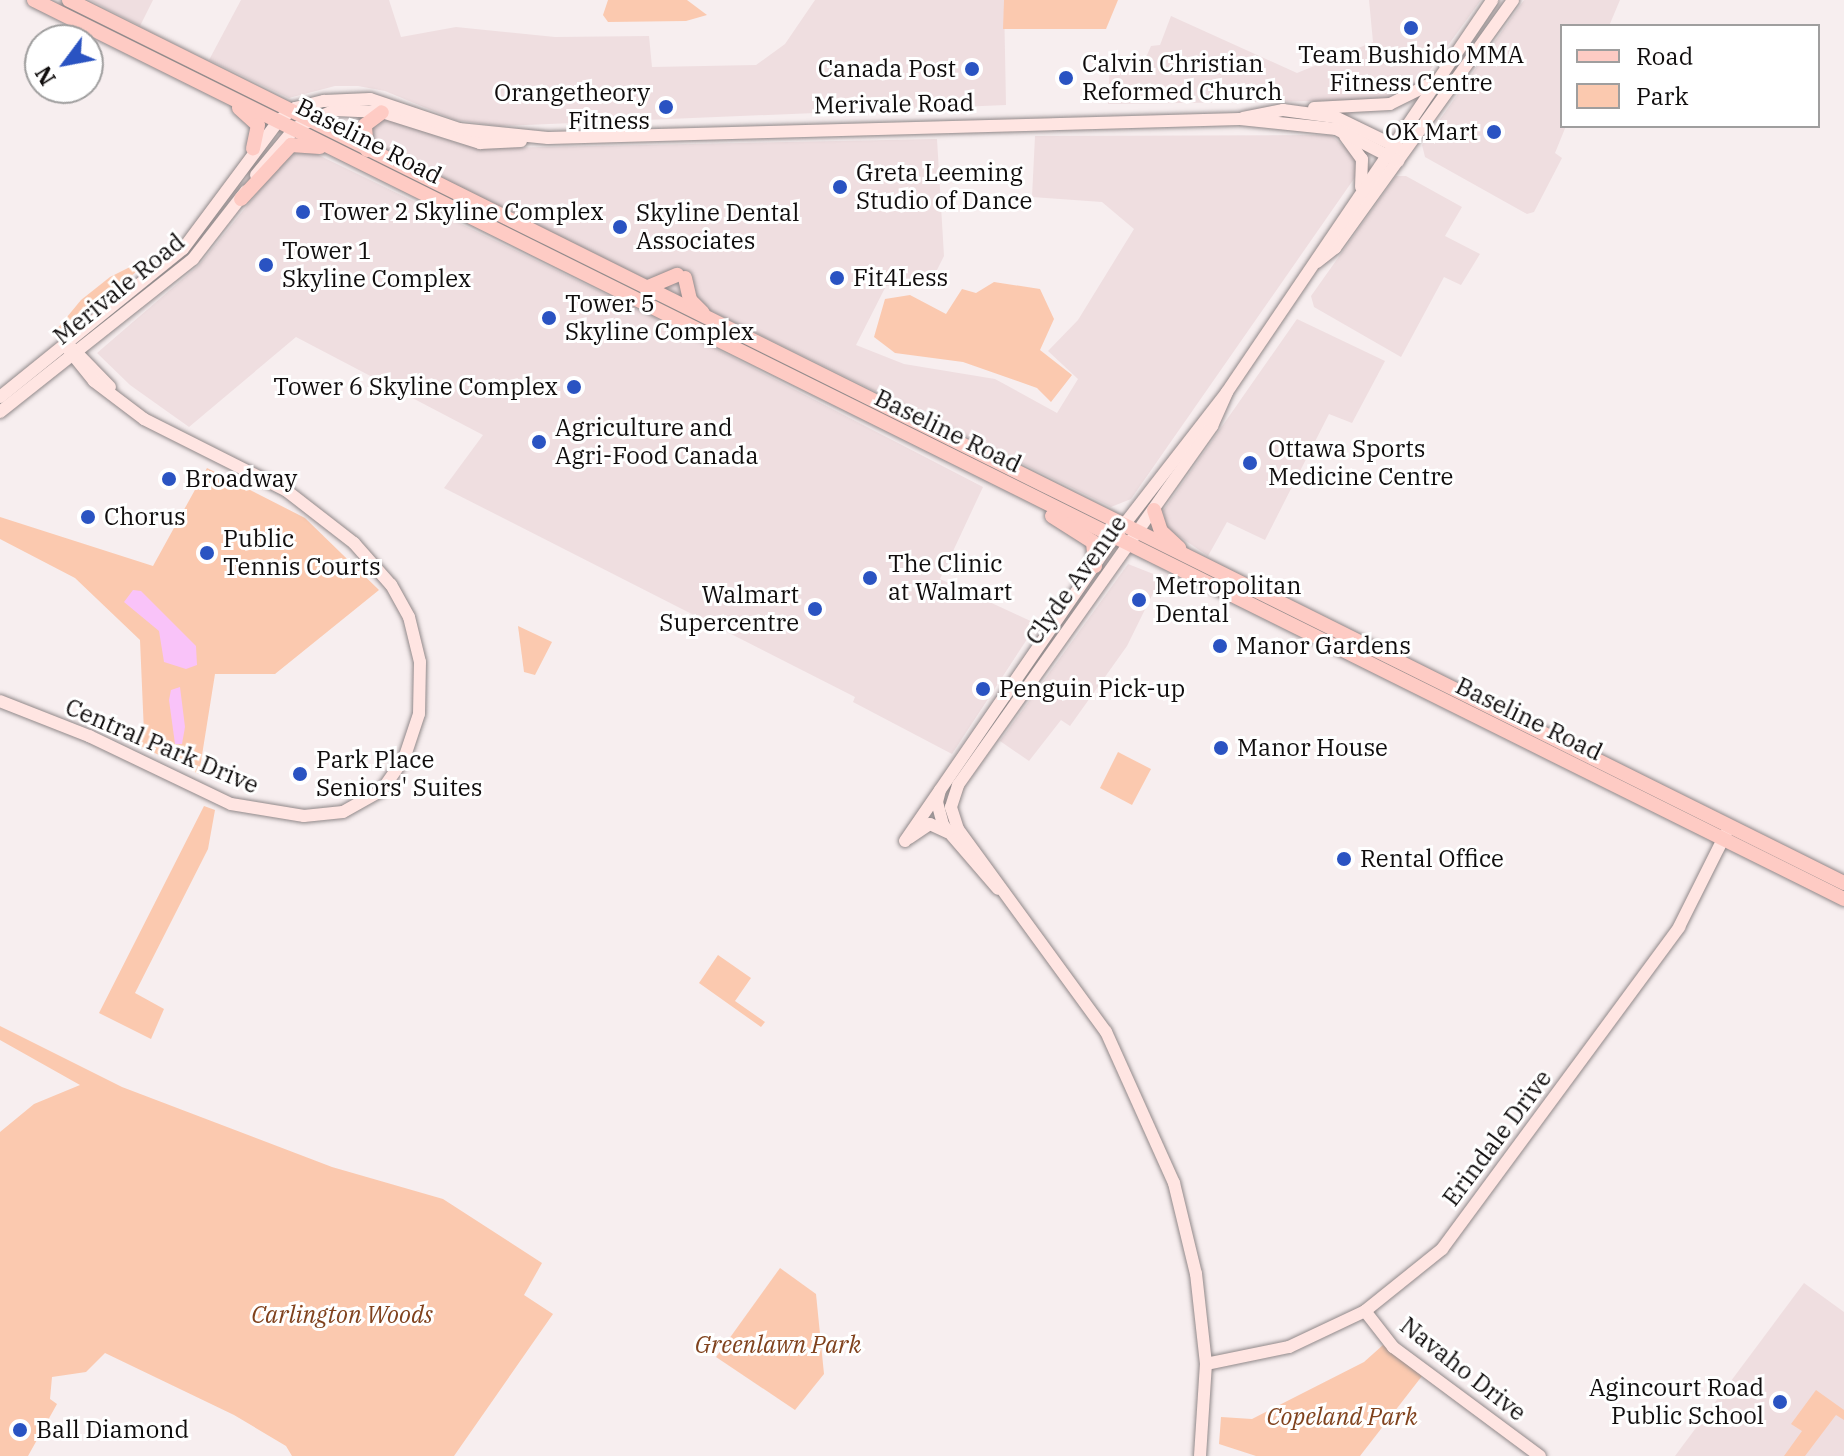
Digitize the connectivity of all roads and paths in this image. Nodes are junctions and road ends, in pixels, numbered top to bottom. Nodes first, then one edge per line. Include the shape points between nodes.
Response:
1 (34, 0) edge
2 (69, 0) edge
3 (1492, 0) edge
4 (1513, 0) edge
5 (141, 44) junction
6 (1439, 77) junction
7 (206, 84) junction
8 (1283, 110) junction
9 (382, 112) junction
10 (284, 116) junction
11 (1240, 119) junction
12 (301, 124) junction
13 (1336, 129) junction
14 (548, 138) junction
15 (253, 148) junction
16 (1390, 148) junction
17 (367, 150) junction
18 (351, 157) junction
19 (1401, 157) junction
20 (1360, 190) junction
21 (241, 199) junction
22 (486, 216) junction
23 (564, 255) junction
24 (1315, 264) junction
25 (646, 288) junction
26 (668, 304) junction
27 (720, 324) junction
28 (71, 351) junction
29 (817, 382) junction
30 (1227, 392) junction
31 (0, 397) edge
32 (0, 412) edge
33 (1002, 482) junction
34 (1154, 510) junction
35 (1125, 535) junction
36 (1191, 559) junction
37 (1095, 566) junction
38 (1354, 649) junction
39 (0, 701) edge
40 (993, 712) junction
41 (1000, 725) junction
42 (943, 782) junction
43 (947, 832) junction
44 (1726, 833) junction
45 (1844, 883) edge
46 (1844, 899) edge
47 (1017, 909) junction
48 (1365, 1311) junction
49 (1206, 1364) junction
50 (1200, 1456) edge
51 (1540, 1456) edge

1 - 5 main road, Baseline Road
2 - 5 main road, Baseline Road
3 - 6 main road
4 - 19 main road
5 - 7 main road, Baseline Road
5 - 10 main road, Baseline Road
6 - 8 main road via 1414,96 1390,104
6 - 16 main road
7 - 10 main road, Baseline Road
7 - 15 main road via 256,120
8 - 11 main road, Merivale Road
8 - 16 main road, Merivale Road via 1344,119
9 - 12 main road, Merivale Road via 344,109
9 - 14 main road, Merivale Road via 480,143
9 - 17 main road via 365,125
10 - 12 main road, Baseline Road
10 - 14 main road, Merivale Road via 359,98 472,132
10 - 15 main road, Merivale Road
11 - 13 main road, Merivale Road
11 - 14 main road, Merivale Road
12 - 17 main road, Baseline Road
12 - 18 main road, Baseline Road
12 - 21 main road, Merivale Road
13 - 16 main road, Merivale Road
13 - 20 main road via 1360,155
15 - 28 main road, Merivale Road via 183,249
16 - 19 main road, Merivale Road
16 - 20 main road, Clyde Avenue
17 - 22 main road, Baseline Road
18 - 21 main road via 308,143 291,145
18 - 22 main road, Baseline Road
19 - 24 main road, Clyde Avenue via 1335,248
20 - 24 main road, Clyde Avenue
21 - 28 main road, Merivale Road via 193,259
22 - 23 main road, Baseline Road
23 - 25 main road, Baseline Road
23 - 26 main road, Baseline Road
24 - 30 main road, Clyde Avenue
25 - 26 main road, Baseline Road
25 - 27 main road via 681,277 690,300
26 - 27 main road, Baseline Road
26 - 29 main road, Baseline Road
27 - 29 main road, Baseline Road
28 - 31 main road, Merivale Road
28 - 32 main road, Merivale Road
28 - 39 main road, Central Park Drive via 125,405 303,501 345,534 387,580 409,617 420,662 420,703 408,751 389,782 358,806 327,816 282,814 213,796 89,736
29 - 33 main road, Baseline Road
29 - 35 main road, Baseline Road
30 - 34 main road, Clyde Avenue via 1212,426
30 - 35 main road, Clyde Avenue
33 - 35 main road, Baseline Road
33 - 37 main road via 1090,539
34 - 35 main road, Clyde Avenue
34 - 36 main road via 1161,531
35 - 36 main road, Baseline Road
35 - 37 main road, Clyde Avenue
35 - 38 main road, Baseline Road
35 - 41 main road, Clyde Avenue
36 - 38 main road, Baseline Road
37 - 40 main road, Clyde Avenue
38 - 44 main road, Baseline Road
40 - 41 main road
40 - 42 main road, Clyde Avenue
41 - 47 main road, Clyde Avenue via 955,791 951,807 955,824
42 - 43 main road via 937,802
42 - 43 main road, Clyde Avenue via 905,841 930,824
43 - 47 main road
44 - 45 main road, Baseline Road
44 - 46 main road, Baseline Road
44 - 48 main road, Erindale Drive via 1679,927 1489,1189 1442,1249
47 - 49 main road via 1096,1016 1146,1115 1186,1228
48 - 49 main road, Erindale Drive via 1289,1347
48 - 51 main road, Navaho Drive via 1393,1347
49 - 50 main road

